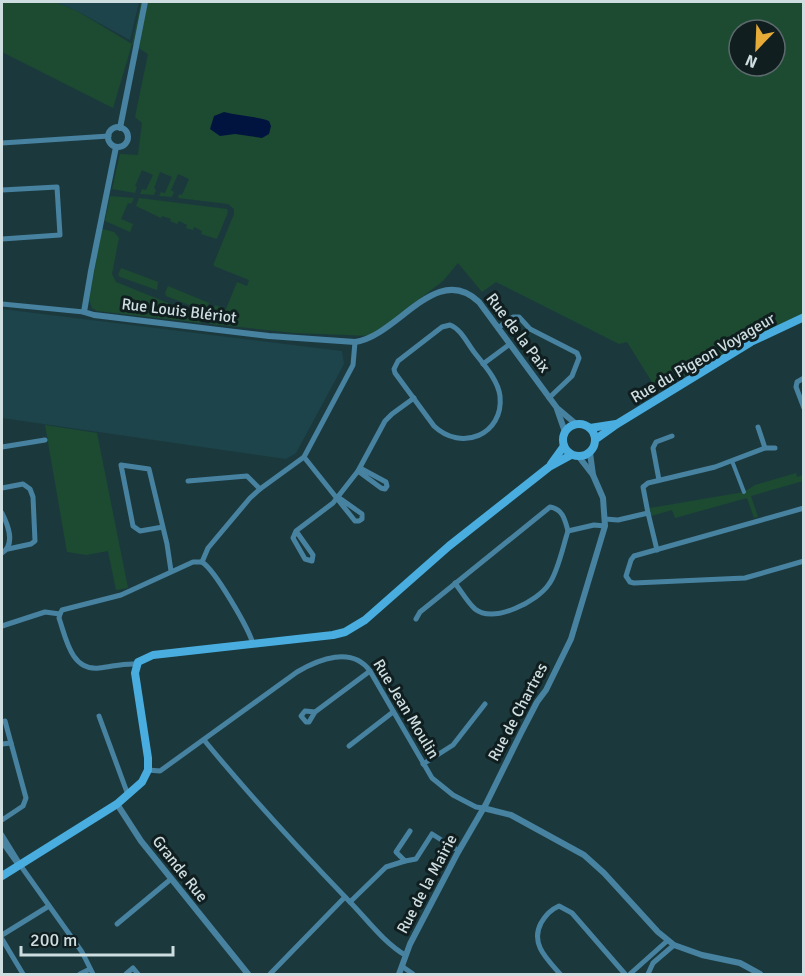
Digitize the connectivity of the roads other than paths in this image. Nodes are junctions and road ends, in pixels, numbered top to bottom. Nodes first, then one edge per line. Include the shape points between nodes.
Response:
1 (145, 2) edge
2 (120, 128) junction
3 (108, 136) junction
4 (2, 143) edge
5 (116, 147) junction
6 (2, 190) edge
7 (2, 239) edge
8 (2, 304) edge
9 (84, 312) junction
10 (804, 317) edge
11 (498, 328) junction
12 (355, 342) junction
13 (510, 344) junction
14 (483, 364) junction
15 (804, 378) edge
16 (414, 398) junction
17 (549, 398) junction
18 (557, 408) junction
19 (804, 408) edge
20 (576, 424) junction
21 (617, 424) junction
22 (758, 427) dead end
23 (590, 428) junction
24 (565, 432) junction
25 (672, 436) dead end
26 (45, 440) dead end
27 (596, 440) junction
28 (564, 446) junction
29 (2, 447) edge
30 (765, 448) junction
31 (775, 448) dead end
32 (590, 453) junction
33 (575, 456) junction
34 (304, 457) junction
35 (732, 461) junction
36 (549, 466) junction
37 (359, 469) junction
38 (593, 475) junction
39 (659, 480) junction
40 (188, 481) dead end
41 (2, 488) edge
42 (260, 489) junction
43 (744, 492) dead end
44 (338, 497) junction
45 (804, 508) edge
46 (2, 513) edge
47 (648, 513) junction
48 (605, 519) junction
49 (605, 526) junction
50 (163, 527) junction
51 (296, 531) junction
52 (568, 531) junction
53 (8, 549) junction
54 (657, 550) junction
55 (2, 553) edge
56 (804, 561) edge
57 (202, 562) junction
58 (171, 571) junction
59 (455, 583) junction
60 (60, 614) junction
61 (416, 619) dead end
62 (2, 626) edge
63 (253, 644) junction
64 (136, 664) junction
65 (370, 671) junction
66 (485, 704) dead end
67 (315, 712) dead end
68 (393, 712) junction
69 (99, 716) dead end
70 (5, 721) dead end
71 (204, 740) junction
72 (11, 743) junction
73 (2, 744) edge
74 (349, 746) dead end
75 (423, 764) junction
76 (148, 770) junction
77 (128, 795) junction
78 (117, 804) junction
79 (483, 808) junction
80 (2, 820) edge
81 (410, 831) dead end
82 (2, 836) edge
83 (2, 842) edge
84 (459, 851) junction
85 (405, 861) junction
86 (21, 866) junction
87 (2, 876) edge
88 (171, 879) junction
89 (348, 899) junction
90 (49, 906) junction
91 (117, 924) dead end
92 (2, 937) edge
93 (667, 940) junction
94 (674, 945) junction
95 (405, 955) junction
96 (403, 967) junction
97 (91, 972) edge
98 (23, 975) edge
99 (80, 975) edge
100 (126, 975) edge
101 (138, 975) edge
102 (248, 975) edge
103 (270, 975) edge
104 (399, 975) edge
105 (412, 975) edge
106 (560, 975) edge
107 (625, 975) edge
108 (630, 975) edge
109 (648, 975) edge
110 (760, 975) edge

1 - 2 street
2 - 3 street via 114,128
2 - 5 street via 127,132 128,139
3 - 4 street
3 - 5 street
5 - 9 street
6 - 7 street via 57,187 60,235
8 - 9 street, Rue Louis Blériot
9 - 12 street, Rue Louis Blériot
10 - 21 main road, Rue du Pigeon Voyageur via 751,342
11 - 12 street, Rue de la Paix via 473,297 448,288 429,296 371,338
11 - 13 street, Rue de la Paix
11 - 17 street via 513,316 519,317 530,329 577,353 579,358 572,376
12 - 34 street via 353,365
13 - 14 street
13 - 17 street, Rue de la Paix
14 - 16 street via 455,327 446,325 395,365 395,373
14 - 16 street via 497,384 500,407 490,428 473,438 450,438 441,433
15 - 19 street via 796,387
16 - 37 street via 385,421
17 - 18 street, Rue de la Paix
18 - 20 street, Rue de la Paix
18 - 24 street, Rue de la Paix
20 - 23 main road
20 - 24 main road
21 - 23 main road, Rue du Pigeon Voyageur
21 - 27 main road, Rue du Pigeon Voyageur
22 - 30 street
23 - 27 main road
24 - 28 main road
25 - 39 street via 656,442 653,448
26 - 29 street
27 - 32 main road
28 - 33 main road
28 - 36 main road
30 - 31 street
30 - 35 street
32 - 33 main road
32 - 38 street
33 - 36 main road
33 - 38 street
34 - 42 street
34 - 44 street
35 - 39 street
35 - 43 street
36 - 63 main road via 354,627 333,635
37 - 37 street via 381,488 385,489 386,482
37 - 44 street
38 - 48 street, Rue de Chartres via 603,498
39 - 47 street via 643,487
40 - 42 street via 241,476 252,479
41 - 53 street via 26,485 34,504 35,541
42 - 57 street via 208,548
44 - 44 street via 355,520 362,519 362,513
44 - 51 street
45 - 54 street
46 - 53 street
47 - 48 street
47 - 54 street
48 - 49 street, Rue de Chartres
49 - 52 street
49 - 79 street, Rue de Chartres via 568,646
50 - 50 street via 149,469 121,465 133,526 140,531
50 - 58 street
51 - 51 street via 293,538 305,559 312,561 313,555
52 - 59 street via 564,515 550,507
52 - 59 street via 549,585 519,609 484,613 475,609
53 - 55 street
54 - 56 street via 632,557 626,576 630,582 745,578
57 - 58 street
57 - 63 street
58 - 60 street via 121,595 62,610
59 - 61 street
60 - 62 street via 45,612
60 - 64 street via 78,663 93,669
63 - 64 main road via 153,655
64 - 76 main road
65 - 67 street
65 - 68 street, Rue Jean Moulin
65 - 71 street, Rue Jean Moulin via 350,656 311,664
66 - 75 street via 453,745
68 - 74 street
68 - 75 street, Rue Jean Moulin
69 - 77 street
70 - 72 street
71 - 76 street, Rue Jean Moulin via 160,771
71 - 89 street via 234,778
72 - 73 street
72 - 80 street via 27,798 23,806
75 - 79 street, Rue Jean Moulin via 438,785
76 - 77 main road
77 - 78 main road
78 - 86 main road
78 - 88 street, Grande Rue
79 - 84 street, Rue de la Mairie
79 - 93 street via 511,815 584,855
81 - 85 street via 396,852
82 - 86 street
83 - 86 street
84 - 85 street via 432,834 416,859
84 - 95 street, Rue de la Mairie
85 - 89 street via 386,867
86 - 87 main road
86 - 90 street
88 - 91 street
88 - 102 street, Grande Rue
89 - 95 street
89 - 103 street
90 - 92 street
90 - 97 street via 82,952
92 - 98 street
93 - 94 street
93 - 108 street
94 - 109 street via 653,963
94 - 110 street via 740,963
95 - 96 street, Rue de la Mairie
96 - 104 street, Rue de la Mairie
96 - 105 street
97 - 99 street
100 - 101 street via 133,969
106 - 107 street via 541,951 537,937 548,913 559,906 572,913

